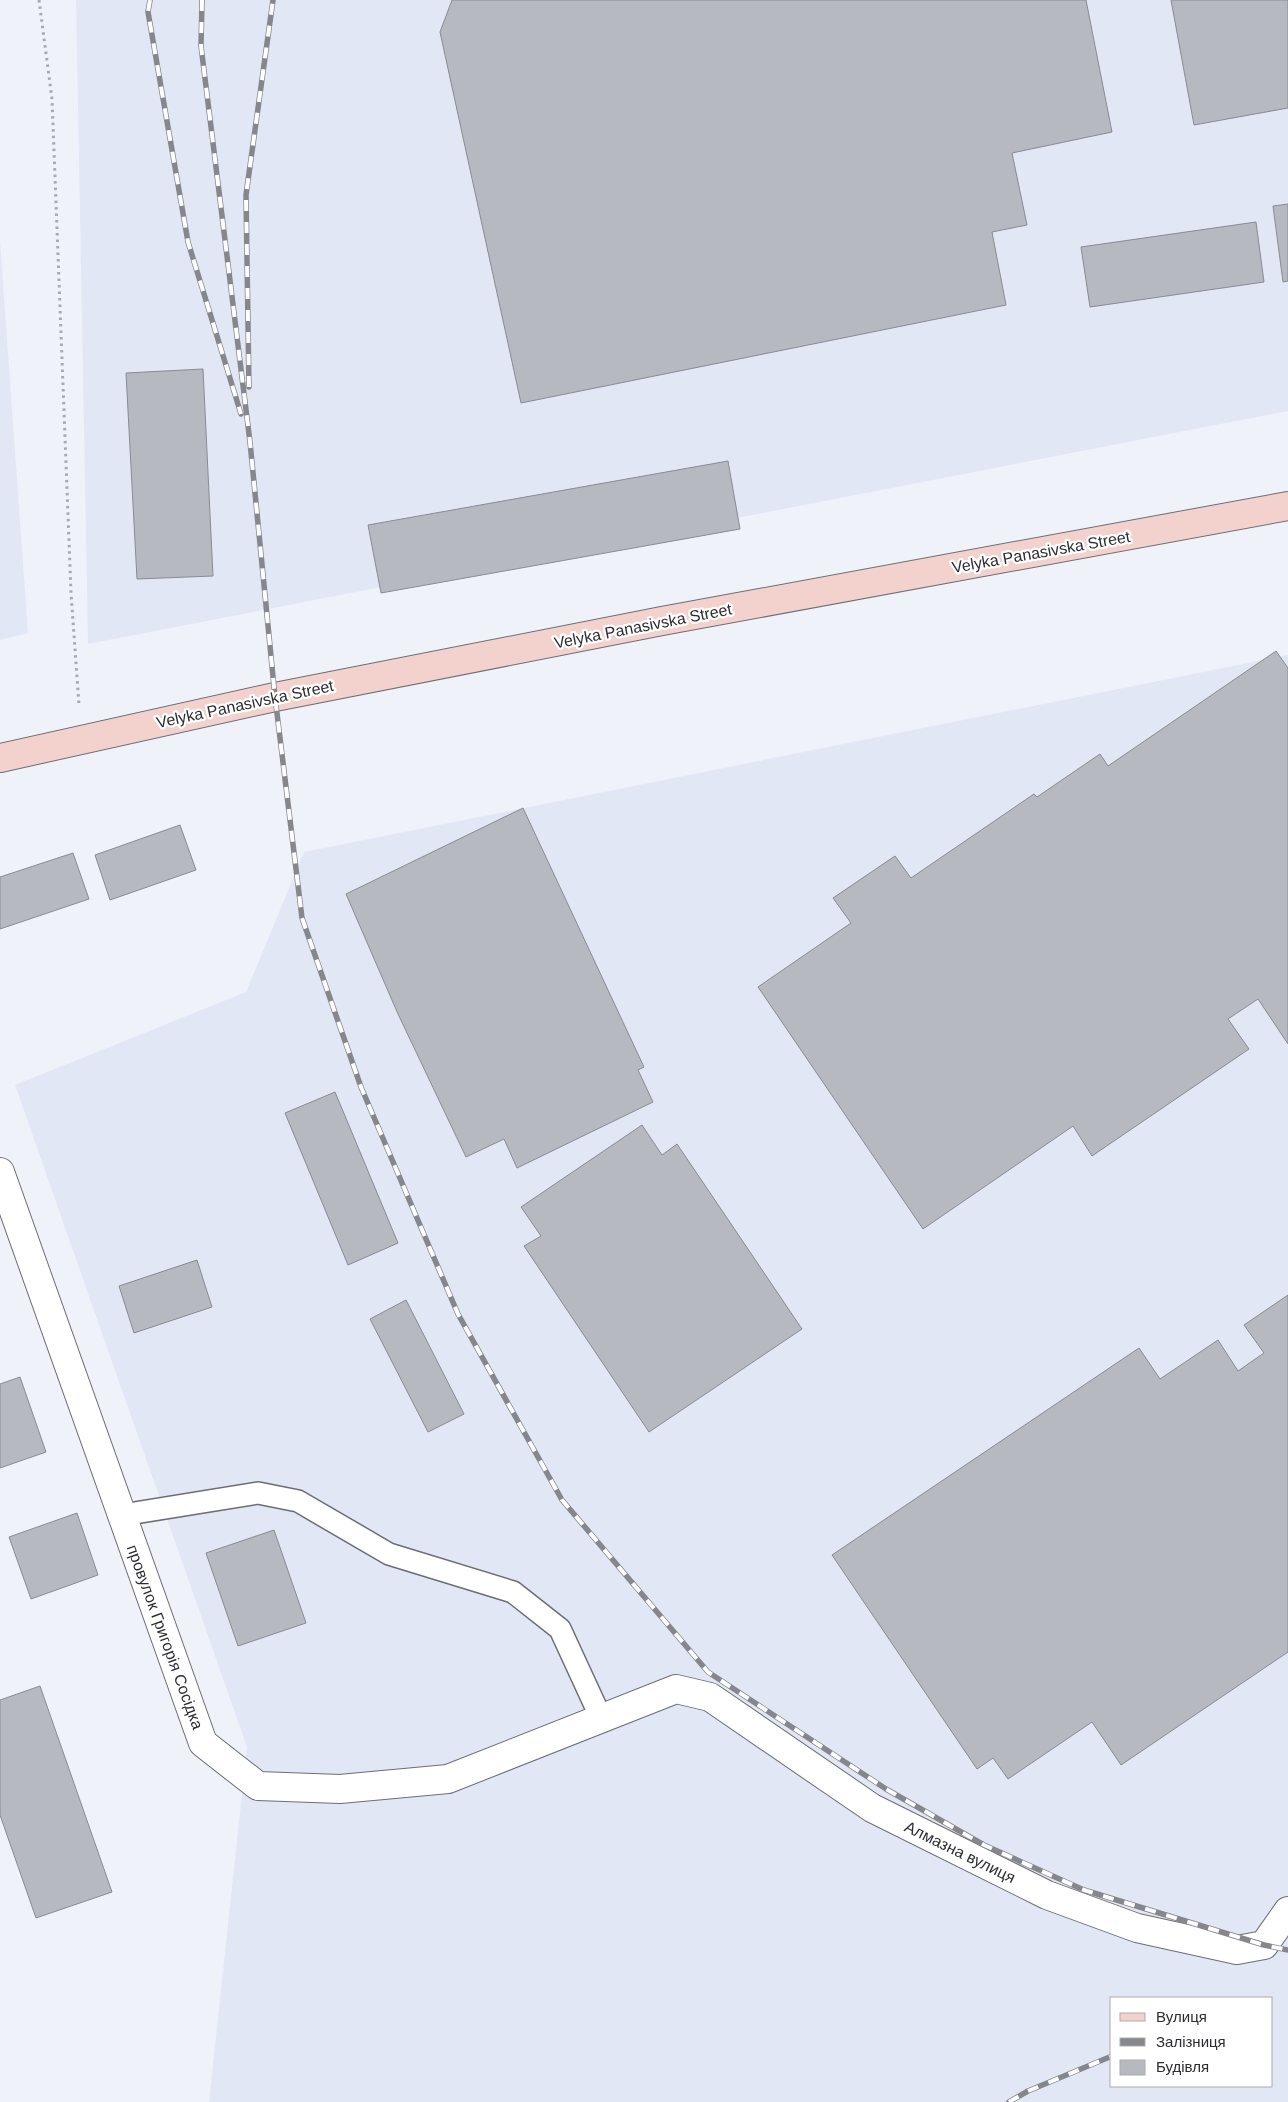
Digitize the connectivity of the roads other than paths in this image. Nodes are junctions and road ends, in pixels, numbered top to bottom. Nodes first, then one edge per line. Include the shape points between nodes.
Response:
1 (1288, 506) edge
2 (0, 758) edge
3 (0, 1172) edge
4 (122, 1515) junction
5 (643, 1701) joint
6 (601, 1718) junction
7 (1288, 1911) edge

1 - 2 street, Velyka Panasivska Street via 556,642 275,697
3 - 4 street, провулок Григорія Сосідка
4 - 6 lane via 258,1493 298,1501 389,1554 513,1592 560,1629
4 - 6 street, провулок Григорія Сосідка via 203,1743 258,1786 340,1789 448,1779
5 - 6 street, провулок Григорія Сосідка
5 - 7 street, Алмазна вулиця via 676,1688 710,1697 872,1808 1047,1895 1137,1928 1237,1950 1264,1945

